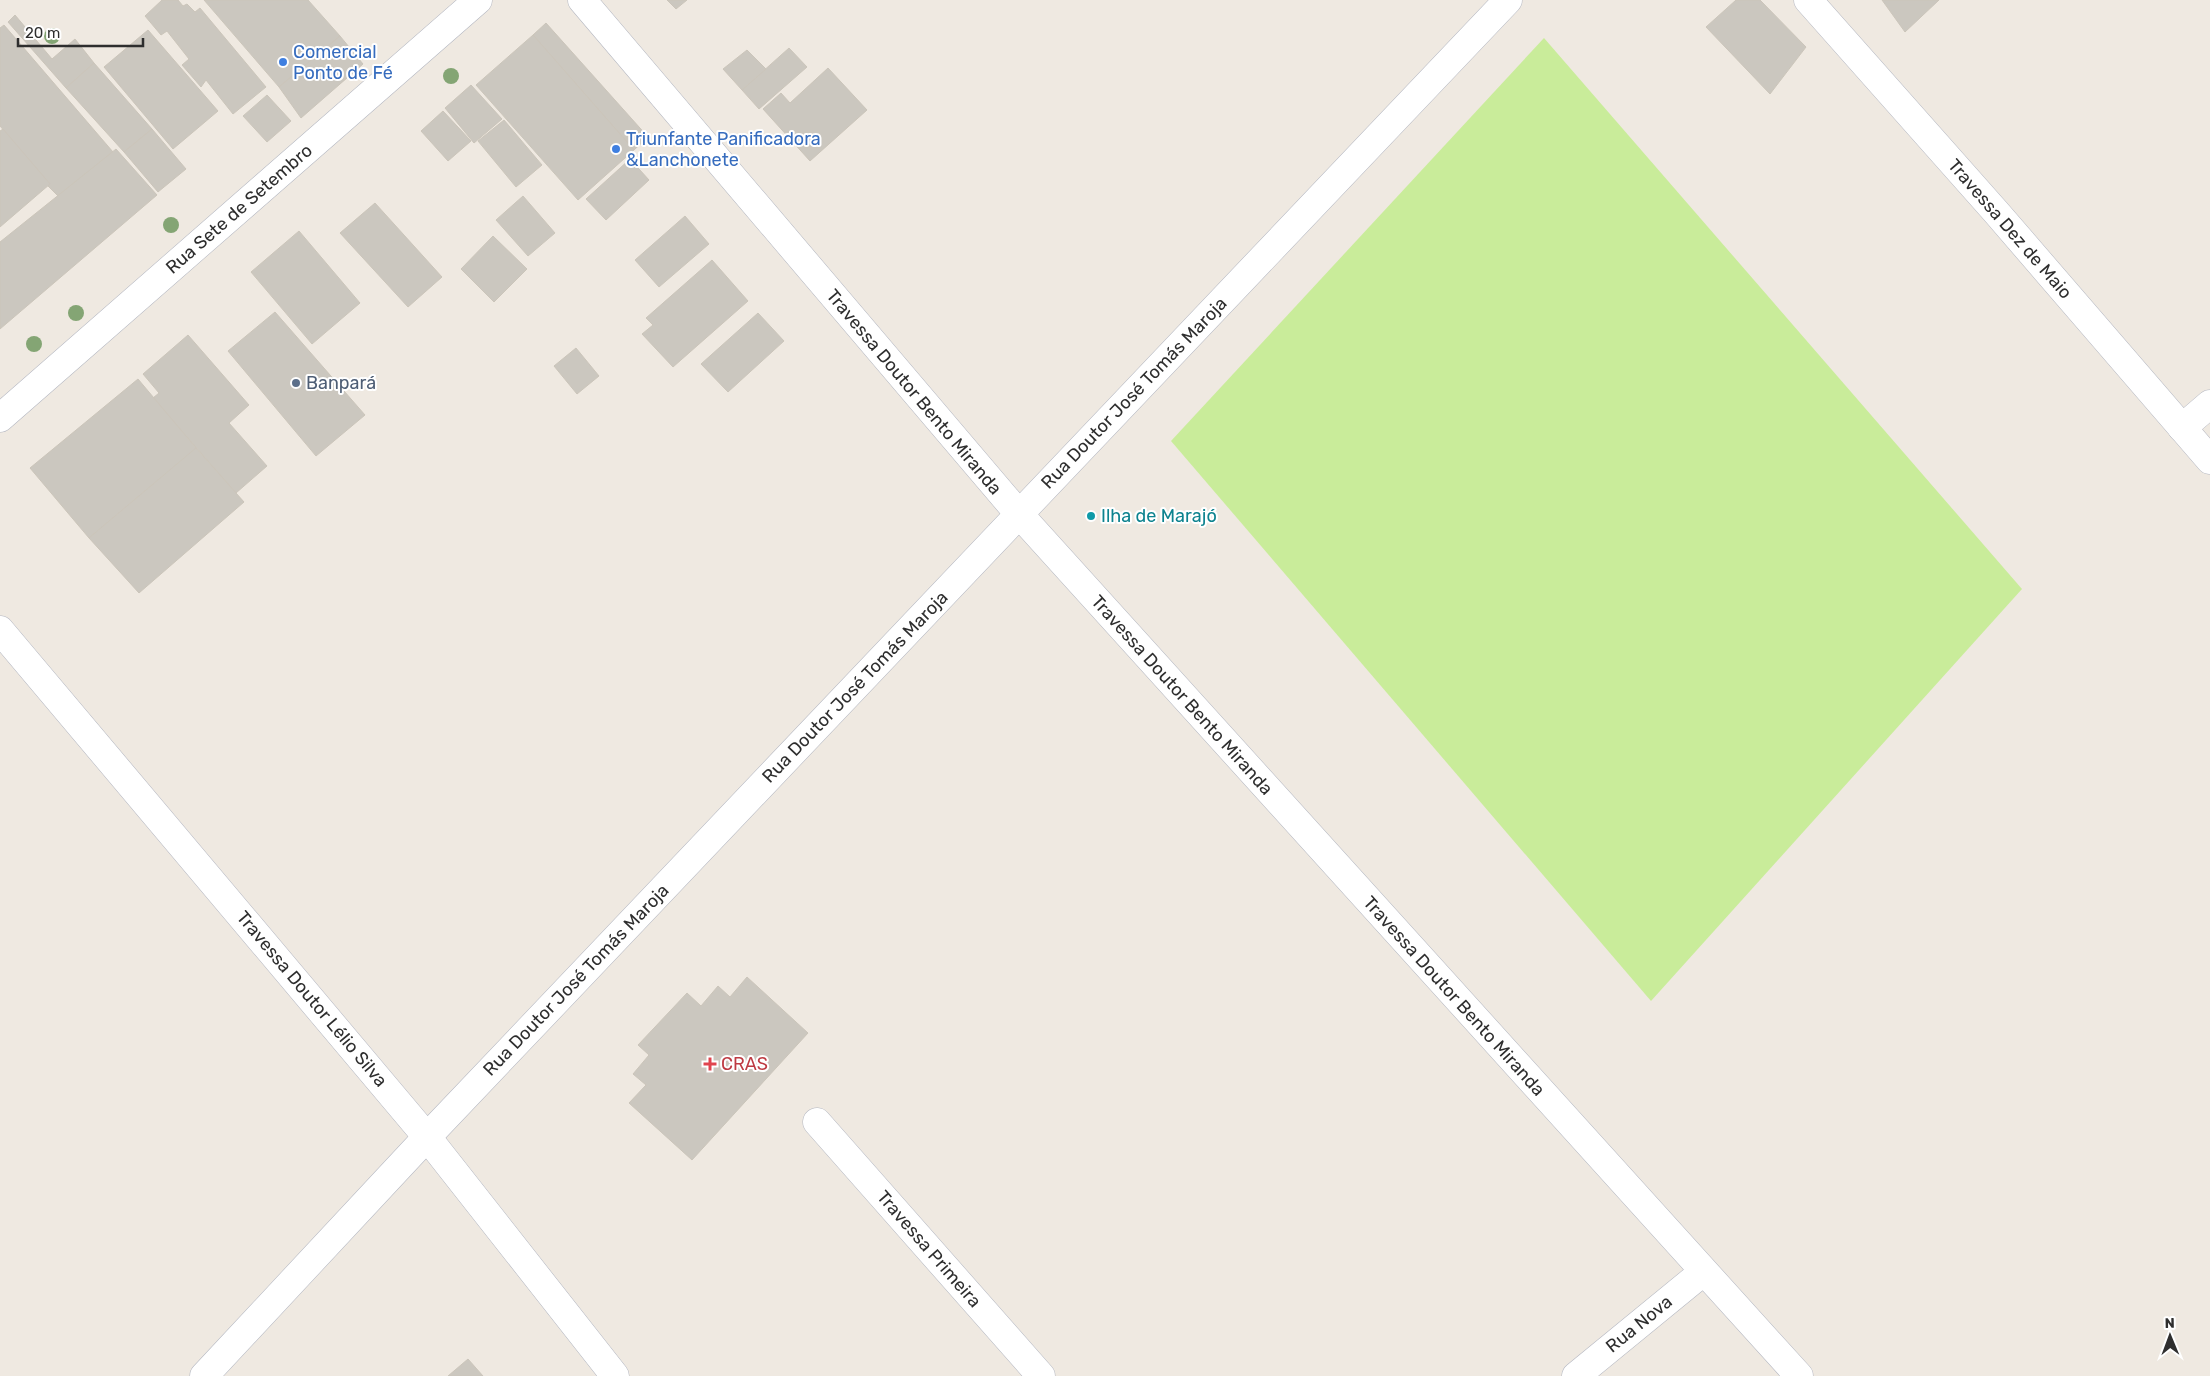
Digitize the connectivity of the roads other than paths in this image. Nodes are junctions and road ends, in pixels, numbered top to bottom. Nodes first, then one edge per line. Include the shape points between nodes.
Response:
1 (478, 0) edge
2 (582, 0) edge
3 (1508, 0) edge
4 (1808, 0) edge
5 (2210, 404) edge
6 (0, 418) edge
7 (2182, 428) junction
8 (2210, 460) edge
9 (1019, 514) junction
10 (0, 630) edge
11 (817, 1122) dead end
12 (427, 1136) junction
13 (1703, 1272) junction
14 (204, 1376) edge
15 (615, 1376) edge
16 (1042, 1376) edge
17 (1576, 1376) edge
18 (1799, 1376) edge

1 - 6 street, Rua Sete de Setembro
2 - 9 street, Travessa Doutor Bento Miranda
3 - 9 street, Rua Doutor José Tomás Maroja
4 - 7 street, Travessa Dez de Maio
5 - 7 street
7 - 8 street, Travessa Dez de Maio
9 - 12 street, Rua Doutor José Tomás Maroja
9 - 13 street, Travessa Doutor Bento Miranda
10 - 12 street, Travessa Doutor Lélio Silva
11 - 16 street, Travessa Primeira
12 - 14 street, Rua Doutor José Tomás Maroja
12 - 15 street, Travessa Doutor Lélio Silva
13 - 17 street, Rua Nova
13 - 18 street, Travessa Doutor Bento Miranda

